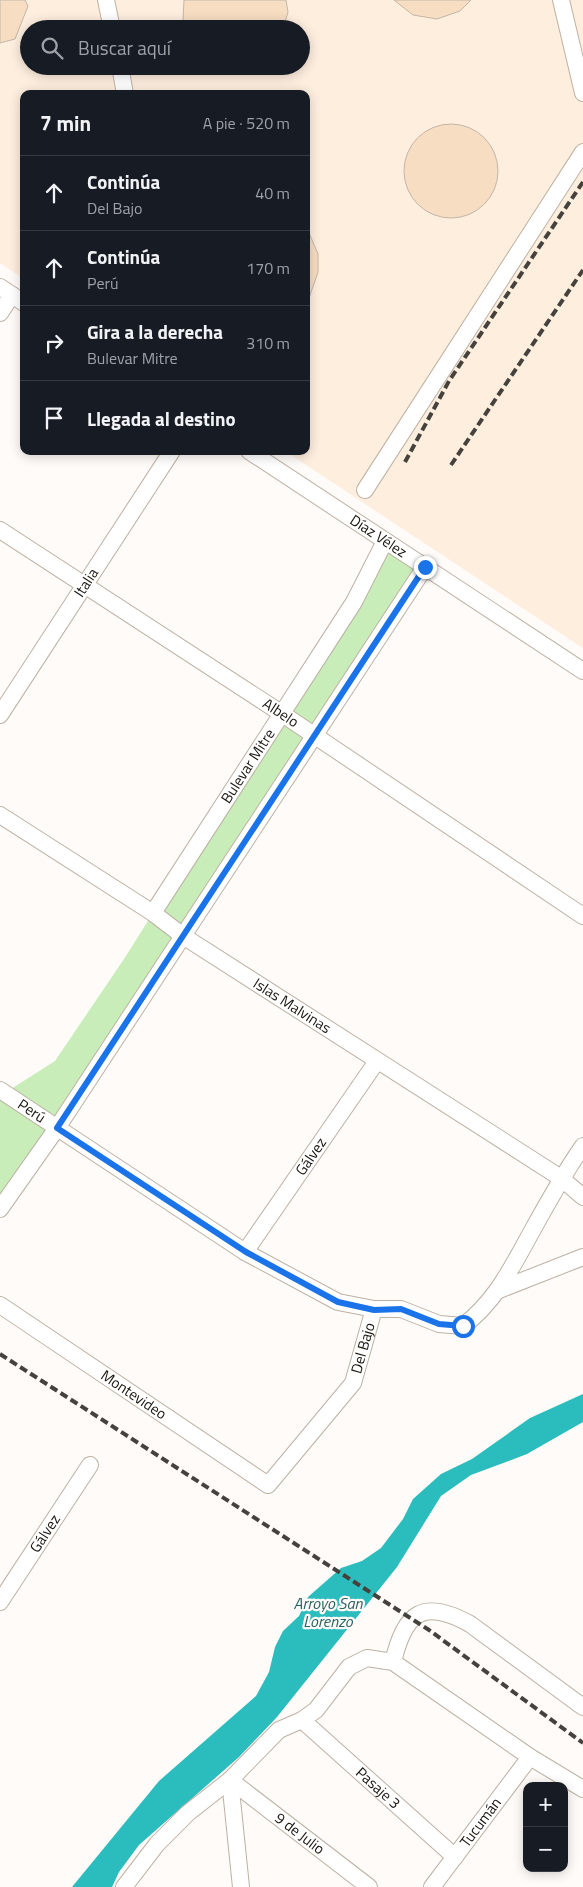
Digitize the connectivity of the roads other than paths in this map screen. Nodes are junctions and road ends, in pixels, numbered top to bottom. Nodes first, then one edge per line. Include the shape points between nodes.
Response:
1 (106, 0) edge
2 (561, 0) edge
3 (110, 20) edge
4 (122, 75) edge
5 (125, 90) edge
6 (583, 93) edge
7 (583, 152) edge
8 (12, 295) edge
9 (0, 313) edge
10 (169, 455) edge
11 (255, 455) edge
12 (364, 490) dead end
13 (0, 530) edge
14 (385, 541) junction
15 (425, 567) junction
16 (86, 585) junction
17 (583, 671) edge
18 (281, 714) junction
19 (0, 715) edge
20 (314, 737) junction
21 (0, 815) edge
22 (153, 913) junction
23 (583, 916) edge
24 (183, 936) junction
25 (377, 1061) junction
26 (0, 1090) edge
27 (57, 1128) junction
28 (583, 1146) edge
29 (561, 1178) junction
30 (583, 1197) edge
31 (0, 1209) edge
32 (246, 1252) junction
33 (583, 1257) edge
34 (499, 1290) junction
35 (0, 1305) edge
36 (374, 1310) junction
37 (90, 1464) dead end
38 (268, 1485) joint
39 (0, 1602) edge
40 (393, 1662) junction
41 (583, 1707) edge
42 (302, 1720) junction
43 (530, 1757) junction
44 (230, 1780) junction
45 (583, 1789) edge
46 (455, 1858) junction
47 (124, 1887) edge
48 (241, 1887) edge
49 (369, 1887) edge
50 (432, 1887) edge

1 - 3 street
2 - 6 street
4 - 5 street
7 - 12 street
8 - 9 street
10 - 16 street, Italia
11 - 14 street, Díaz Vélez
13 - 16 street, Albelo
14 - 15 street, Díaz Vélez
14 - 18 street, Bulevar Mitre via 354,602
15 - 17 street, Díaz Vélez
15 - 20 street
16 - 18 street, Albelo
16 - 19 street, Italia
18 - 20 street, Albelo
18 - 22 street, Bulevar Mitre
20 - 23 street, Albelo
20 - 24 street
21 - 22 street, Islas Malvinas
22 - 24 street, Islas Malvinas
24 - 25 street, Islas Malvinas
24 - 27 street
25 - 29 street, Islas Malvinas
25 - 32 street, Gálvez
26 - 27 street, Perú
27 - 31 street
27 - 32 street, Perú
28 - 29 street, Del Bajo
29 - 30 street, Islas Malvinas
29 - 34 street, Del Bajo
32 - 36 street, Perú via 338,1302
33 - 34 street
34 - 36 street, Del Bajo via 481,1313 463,1326 439,1324 401,1309
35 - 38 street, Montevideo
36 - 38 street, Del Bajo via 353,1383
37 - 39 street, Gálvez
40 - 41 street via 404,1629 417,1614 432,1610 452,1614
40 - 42 street via 367,1658 349,1667 316,1710
40 - 43 street
42 - 44 street via 279,1730
42 - 46 street, Pasaje 3
43 - 45 street
43 - 46 street, Tucumán
44 - 47 street via 188,1813 157,1844
44 - 48 street
44 - 49 street, 9 de Julio
46 - 50 street, Tucumán

